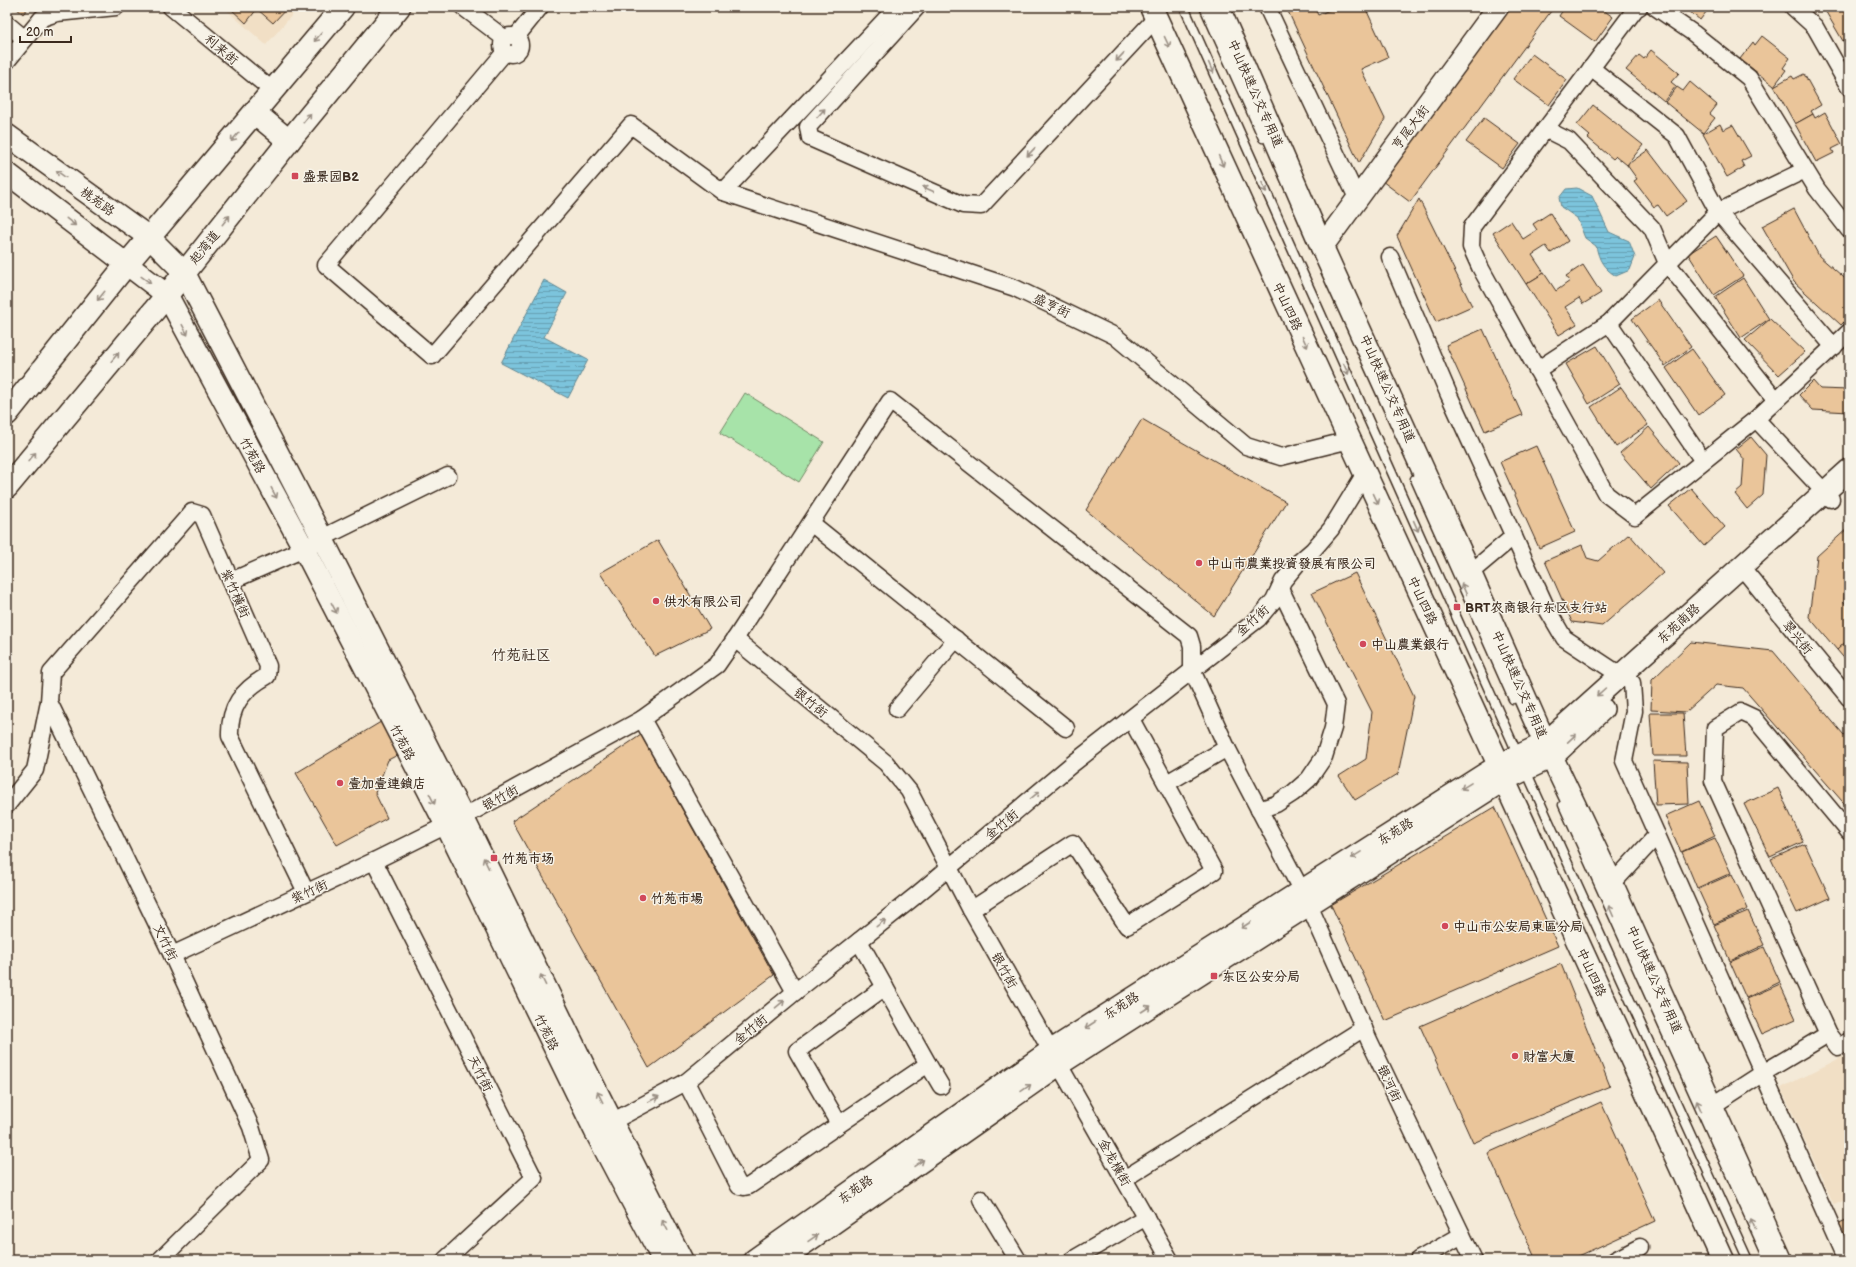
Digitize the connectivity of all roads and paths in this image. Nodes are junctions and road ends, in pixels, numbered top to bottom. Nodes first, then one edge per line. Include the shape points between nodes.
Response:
1 (116, 7) edge
2 (171, 7) edge
3 (343, 7) edge
4 (399, 7) edge
5 (463, 7) edge
6 (540, 7) edge
7 (897, 7) edge
8 (917, 7) edge
9 (1184, 7) edge
10 (1204, 7) edge
11 (1218, 7) edge
12 (1267, 7) edge
13 (1498, 7) edge
14 (1639, 7) edge
15 (1655, 7) edge
16 (1793, 7) edge
17 (49, 11) edge
18 (1153, 13) edge
19 (7, 24) edge
20 (25, 39) junction
21 (509, 42) junction
22 (7, 61) edge
23 (1591, 68) junction
24 (1849, 87) edge
25 (273, 91) junction
26 (255, 113) junction
27 (1545, 129) junction
28 (7, 135) edge
29 (289, 141) junction
30 (1266, 144) dead end
31 (1805, 170) junction
32 (7, 173) edge
33 (723, 192) junction
34 (1357, 198) junction
35 (1718, 212) junction
36 (1849, 230) edge
37 (150, 238) junction
38 (1322, 247) junction
39 (1390, 257) dead end
40 (1667, 264) junction
41 (126, 266) junction
42 (184, 272) junction
43 (1326, 274) dead end
44 (166, 295) junction
45 (1609, 323) junction
46 (1849, 332) edge
47 (1834, 347) junction
48 (1537, 370) junction
49 (1776, 400) junction
50 (7, 414) edge
51 (1756, 419) junction
52 (1350, 440) junction
53 (1703, 461) junction
54 (1849, 470) edge
55 (1412, 471) dead end
56 (1364, 474) junction
57 (448, 476) dead end
58 (1849, 484) edge
59 (7, 487) edge
60 (1827, 496) junction
61 (811, 523) junction
62 (1514, 536) junction
63 (322, 538) junction
64 (304, 549) junction
65 (1470, 573) junction
66 (1748, 575) junction
67 (231, 581) junction
68 (1280, 588) junction
69 (734, 639) junction
70 (956, 639) junction
71 (1192, 670) junction
72 (1626, 679) junction
73 (1849, 698) edge
74 (49, 702) junction
75 (1516, 704) dead end
76 (897, 709) dead end
77 (642, 718) junction
78 (1131, 718) junction
79 (1066, 728) dead end
80 (1227, 748) junction
81 (1537, 755) junction
82 (1501, 772) junction
83 (1167, 783) junction
84 (1559, 798) dead end
85 (7, 805) edge
86 (1259, 810) junction
87 (454, 821) junction
88 (1849, 832) edge
89 (1657, 835) junction
90 (374, 861) junction
91 (949, 867) junction
92 (1612, 884) junction
93 (306, 892) junction
94 (1305, 897) junction
95 (971, 910) junction
96 (859, 940) junction
97 (172, 955) junction
98 (885, 987) junction
99 (795, 992) junction
100 (1364, 1028) junction
101 (1828, 1034) junction
102 (1849, 1041) edge
103 (1055, 1057) junction
104 (928, 1064) junction
105 (1763, 1073) junction
106 (686, 1082) junction
107 (941, 1086) dead end
108 (1712, 1106) junction
109 (839, 1124) junction
110 (604, 1126) junction
111 (1124, 1179) junction
112 (981, 1199) dead end
113 (1146, 1217) junction
114 (1462, 1235) junction
115 (1640, 1247) dead end
116 (160, 1260) edge
117 (445, 1260) edge
118 (663, 1260) edge
119 (682, 1260) edge
120 (754, 1260) edge
121 (781, 1260) edge
122 (1018, 1260) edge
123 (1072, 1260) edge
124 (1170, 1260) edge
125 (1418, 1260) edge
126 (1474, 1260) edge
127 (1614, 1260) edge
128 (1723, 1260) edge
129 (1748, 1260) edge
130 (1769, 1260) edge
131 (1781, 1260) edge
132 (1846, 1260) edge

1 - 17 street
2 - 25 street, 利来街
3 -> 25 main road
29 -> 4 main road, 起湾道
5 - 21 street
6 - 21 street
7 - 33 street
18 -> 8 street via 980,206 963,205 810,138 808,127
9 -> 81 lane
10 - 30 lane, 中山快速公交专用道
11 - 38 main road
12 - 34 street
13 - 34 street, 亨尾大街
14 - 23 street
15 - 31 street via 1693,33 1749,78
16 - 24 street via 1815,27
17 - 20 street
18 -> 52 main road, 中山四路
19 - 20 street
20 - 22 street
21 - 33 street, 盛亨街 via 326,265 432,356 632,125
23 - 27 street
23 - 35 street via 1677,136
25 - 26 main road
26 - 29 main road
26 -> 37 main road
27 - 40 street via 1569,141 1652,228
27 - 48 street via 1472,227 1471,247
37 -> 28 street, 桃苑路
42 -> 29 main road, 起湾道
31 - 35 street
31 - 36 street
32 -> 41 street
33 - 52 street, 盛亨街 via 1015,288 1115,336 1246,446 1281,457
34 - 38 street, 亨尾大街
35 - 40 street
35 - 47 street
37 - 41 main road
37 - 42 street, 桃苑路
38 - 43 lane
38 - 65 main road
39 - 62 street via 1449,395
40 - 45 street
40 - 49 street
41 -> 44 street, 竹苑路
41 -> 50 main road
42 - 44 main road, 起湾道
42 - 63 street, 竹苑路
59 -> 44 main road, 起湾道
44 -> 64 street, 竹苑路
45 - 48 street
45 - 53 street
46 - 47 street
47 - 49 street
48 - 53 street via 1606,494 1635,516
49 - 51 street
51 - 53 street
51 - 60 street
52 - 56 main road, 中山四路
54 - 60 street, 东苑南路
75 -> 55 lane, 中山快速公交专用道
56 - 68 street, 金竹街 via 1331,529 1314,550 1298,563
56 -> 82 main road, 中山四路
57 - 63 street
58 - 60 street, 东苑南路
60 - 66 street, 东苑南路
60 - 72 street, 东苑南路
61 - 69 street
61 - 70 street
61 - 71 street via 890,401 1189,636 1192,646
62 - 65 street
62 - 72 street via 1547,609 1564,638
63 - 64 street
63 - 87 street, 竹苑路
64 - 67 street
64 -> 87 street, 竹苑路
65 - 81 main road
66 - 72 street, 东苑南路
66 - 73 street, 翠兴街
67 - 74 street, 紫竹横街 via 202,515 192,512 51,673
67 - 93 street, 紫竹横街 via 268,666 266,676 251,684 236,703 230,722 230,736
68 - 71 street, 金竹街 via 1274,600 1258,618
68 - 86 street via 1336,704 1333,728 1324,757 1309,779 1293,794
69 - 77 street, 银竹街 via 717,666
69 - 91 street, 银竹街 via 886,763 909,791
70 - 76 street
70 - 79 street
71 - 78 street, 金竹街
71 - 80 street, 银河街
72 - 81 street, 东苑南路
72 - 89 street via 1634,711 1624,761
74 - 85 street via 35,770
74 - 97 street, 文竹街
77 - 87 street, 银竹街
77 - 99 street
78 - 83 street
91 -> 78 street, 金竹街
80 - 83 street
80 - 86 street, 银河街
81 - 82 street, 东苑南路
81 - 92 main road
81 - 129 lane
82 - 94 street, 东苑路
82 - 128 main road, 中山四路
83 - 95 street via 1214,871 1127,926 1073,843
130 -> 84 lane, 中山快速公交专用道
86 - 94 street, 银河街
87 - 90 street, 紫竹街
87 - 110 street, 竹苑路
88 - 101 street via 1754,718 1741,712 1716,728 1713,781
89 - 92 street
89 - 105 street
90 - 93 street, 紫竹街
90 - 117 street, 天竹街 via 534,1178
91 - 95 street, 银竹街
96 -> 91 street, 金竹街
92 - 108 main road
93 - 97 street, 紫竹街
94 - 100 street, 银河街
94 - 103 street, 东苑路
95 - 103 street, 银竹街
96 - 98 street
96 - 99 street, 金竹街
97 - 116 street, 文竹街 via 251,1127 261,1160
98 - 104 street
98 - 109 street via 797,1051
106 -> 99 street, 金竹街
100 - 111 street
100 - 114 street, 银河街
101 - 102 street via 1838,1047
101 - 105 street
103 - 111 street, 金龙横街
103 - 120 street, 东苑路
121 -> 103 street, 东苑路
104 - 107 street
104 - 109 street
105 - 108 street
105 - 132 street
106 - 109 street via 739,1186 749,1186
110 -> 106 street, 金竹街
108 - 131 main road
110 - 118 street, 竹苑路
119 -> 110 street, 竹苑路
111 - 113 street, 金龙横街
112 - 122 street
113 - 123 street
113 - 124 street, 金龙横街
114 - 125 street
114 - 126 street, 银河街
115 - 127 street

